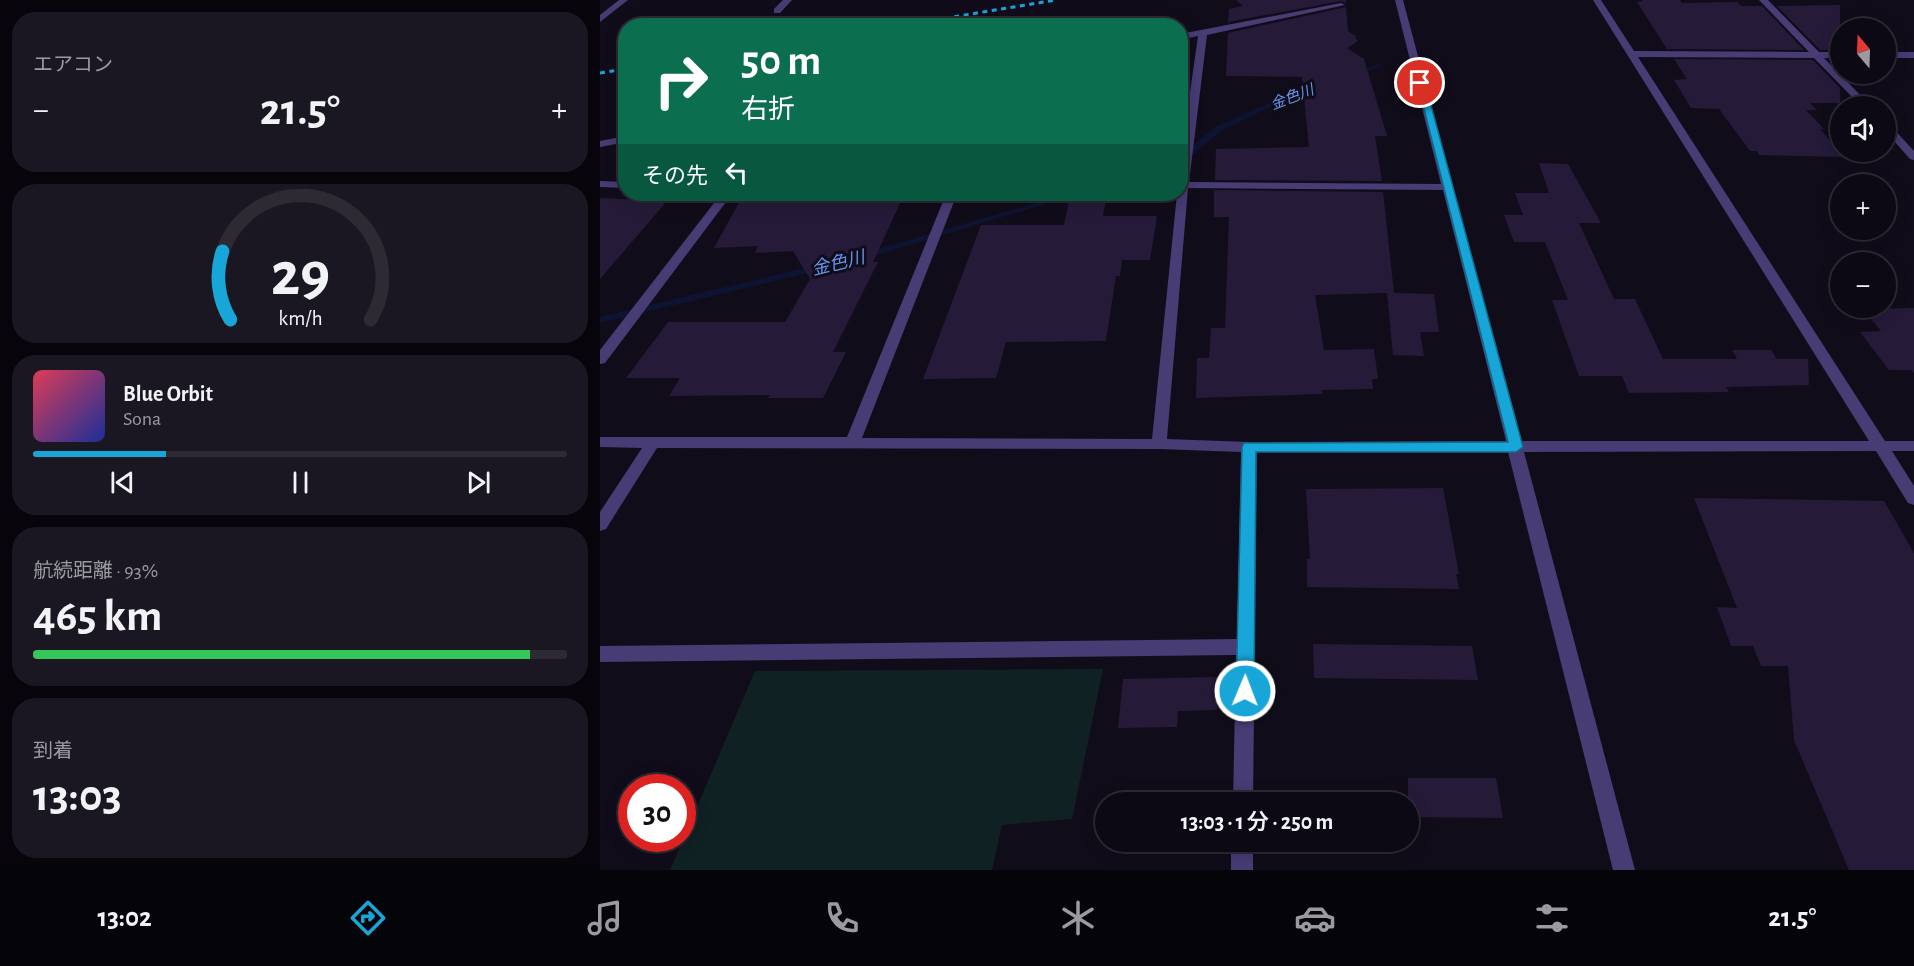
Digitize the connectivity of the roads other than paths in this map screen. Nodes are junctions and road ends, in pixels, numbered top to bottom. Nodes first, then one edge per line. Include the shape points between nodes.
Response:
1 (624, 0) edge
2 (788, 0) edge
3 (1399, 0) edge
4 (1597, 0) edge
5 (1763, 0) edge
6 (1341, 5) dead end
7 (777, 11) dead end
8 (600, 19) edge
9 (1203, 33) junction
10 (1188, 36) edge
11 (1632, 54) junction
12 (1816, 55) junction
13 (1830, 55) edge
14 (1896, 55) edge
15 (1914, 55) edge
16 (1856, 96) edge
17 (1896, 138) edge
18 (618, 141) edge
19 (1188, 142) edge
20 (600, 144) edge
21 (1914, 157) edge
22 (600, 184) edge
23 (618, 184) edge
24 (1188, 185) edge
25 (1447, 187) junction
26 (721, 201) edge
27 (949, 201) edge
28 (1181, 201) edge
29 (600, 360) edge
30 (600, 442) edge
31 (653, 442) junction
32 (852, 443) junction
33 (1159, 444) junction
34 (1880, 446) junction
35 (1914, 446) edge
36 (1249, 447) junction
37 (1516, 447) junction
38 (1914, 499) edge
39 (600, 525) edge
40 (1246, 647) junction
41 (600, 654) edge
42 (1243, 792) edge
43 (1242, 852) edge
44 (1242, 870) edge
45 (1624, 870) edge

1 - 8 street
2 - 7 street
3 - 25 street
4 - 11 street
5 - 12 street
6 - 9 street
9 - 10 street
9 - 19 street
11 - 12 street
11 - 34 street
12 - 13 street
12 - 16 street
14 - 15 street
17 - 21 street
18 - 20 street
22 - 23 street
24 - 25 street
25 - 37 street
26 - 29 street
27 - 32 street
28 - 33 street
30 - 31 street
31 - 32 street
31 - 39 street
32 - 33 street
33 - 36 street
34 - 35 street
34 - 37 street
34 - 38 street
36 - 37 street
36 - 40 street
37 - 45 street
40 - 41 street
40 - 42 street
43 - 44 street

